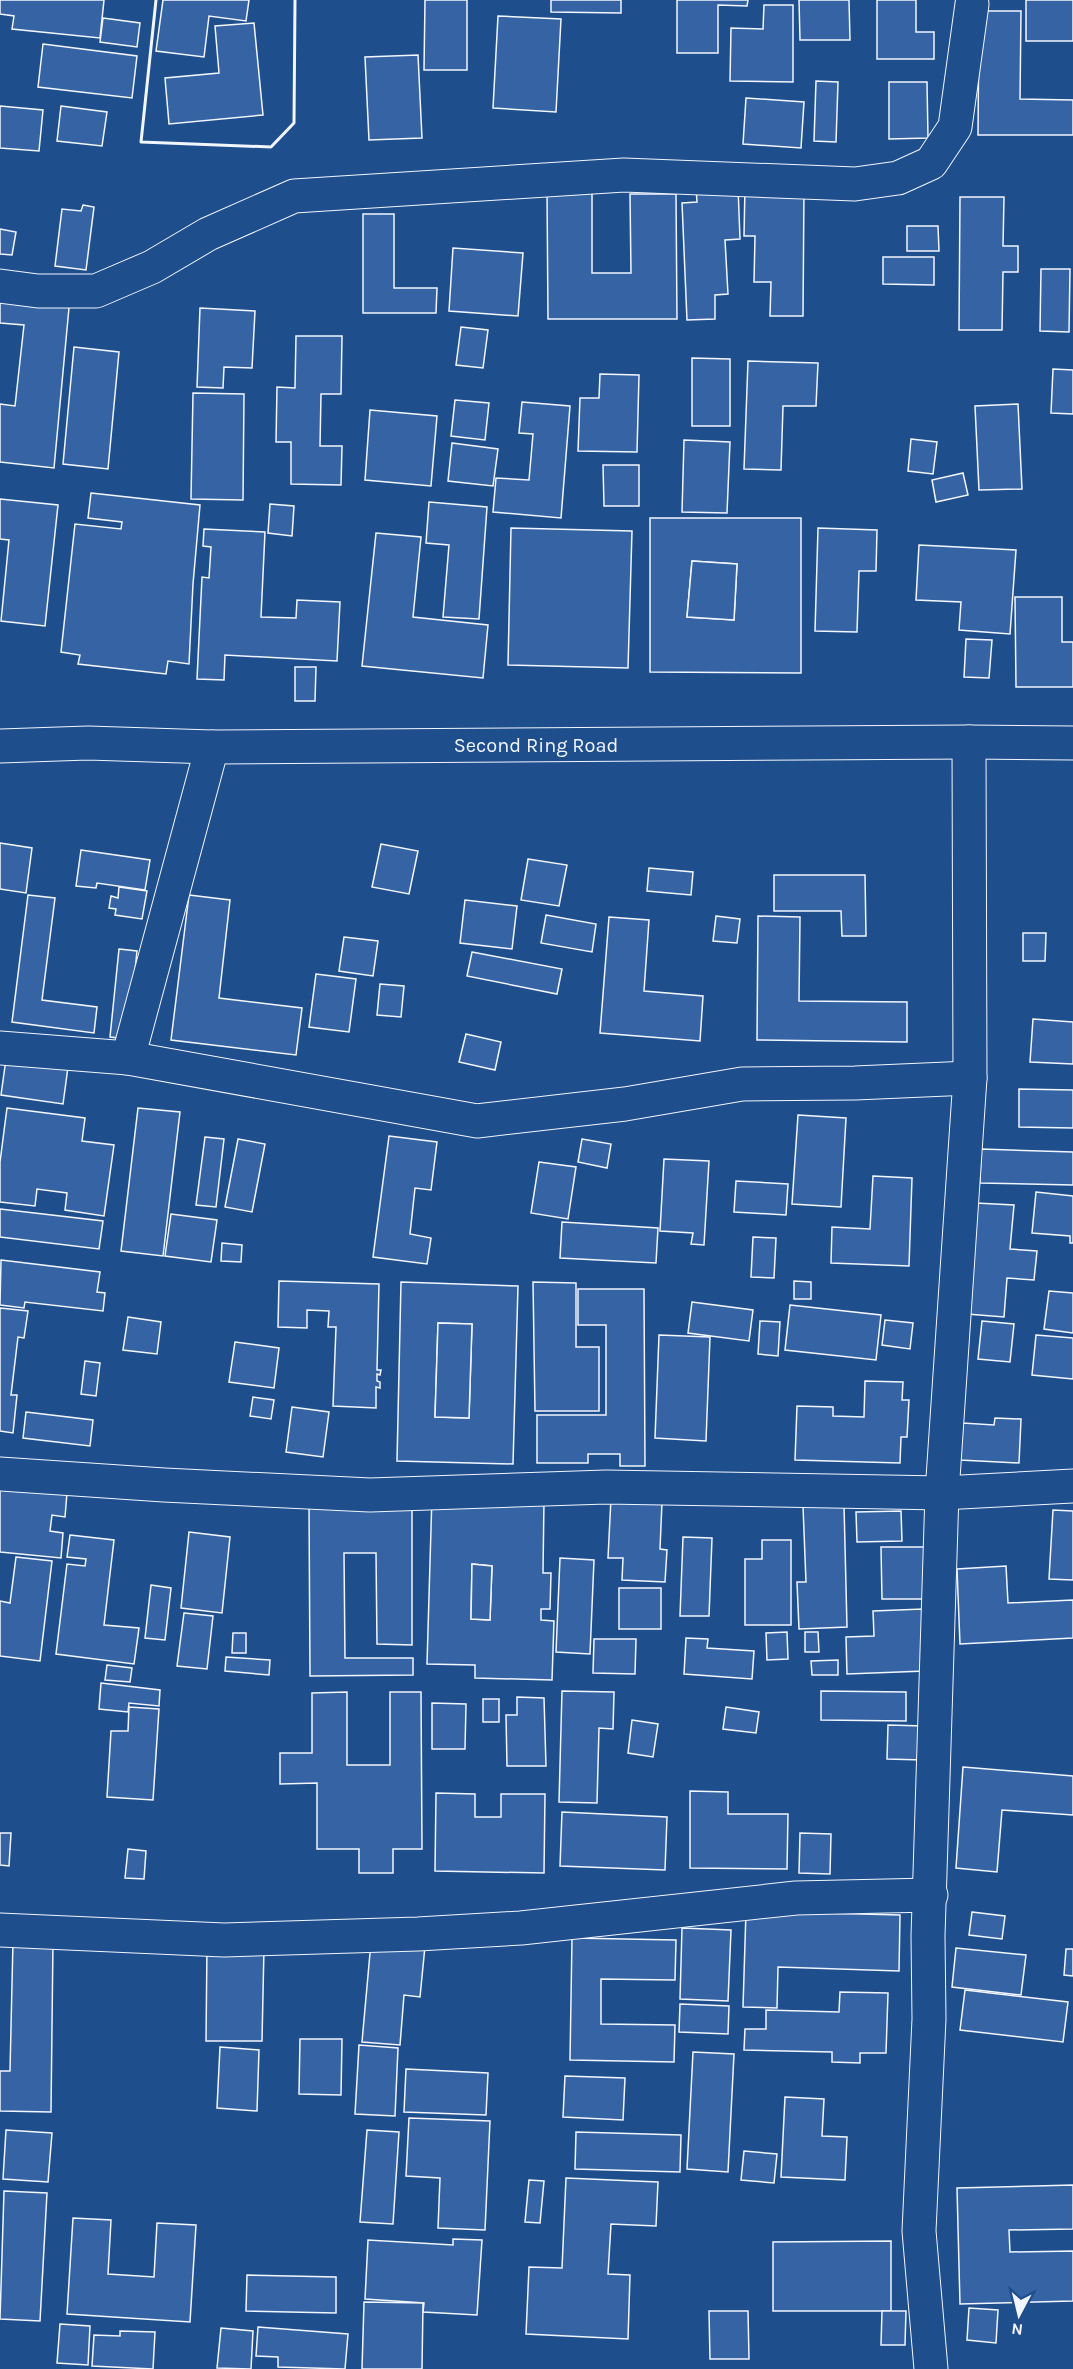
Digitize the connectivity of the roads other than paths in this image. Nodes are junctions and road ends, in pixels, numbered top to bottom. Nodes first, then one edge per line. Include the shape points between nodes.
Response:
1 (972, 4) dead end
2 (0, 286) edge
3 (969, 742) junction
4 (1073, 743) edge
5 (0, 746) edge
6 (212, 747) junction
7 (0, 1048) edge
8 (128, 1058) junction
9 (970, 1078) junction
10 (0, 1474) edge
11 (1073, 1486) edge
12 (942, 1493) junction
13 (931, 1895) junction
14 (0, 1930) edge
15 (931, 2369) edge

1 - 2 street via 955,127 931,164 898,178 855,184 624,175 294,196 96,291 38,291
3 - 4 street, Second Ring Road
3 - 6 street, Second Ring Road
3 - 9 street
5 - 6 street, Second Ring Road via 88,743
6 - 8 street
7 - 8 street
8 - 9 street via 477,1120 625,1104 742,1084
9 - 12 street
10 - 12 street via 370,1495 606,1487
11 - 12 street
12 - 13 street
13 - 14 street via 795,1898 521,1928 418,1934 224,1940
13 - 15 street via 920,2231

